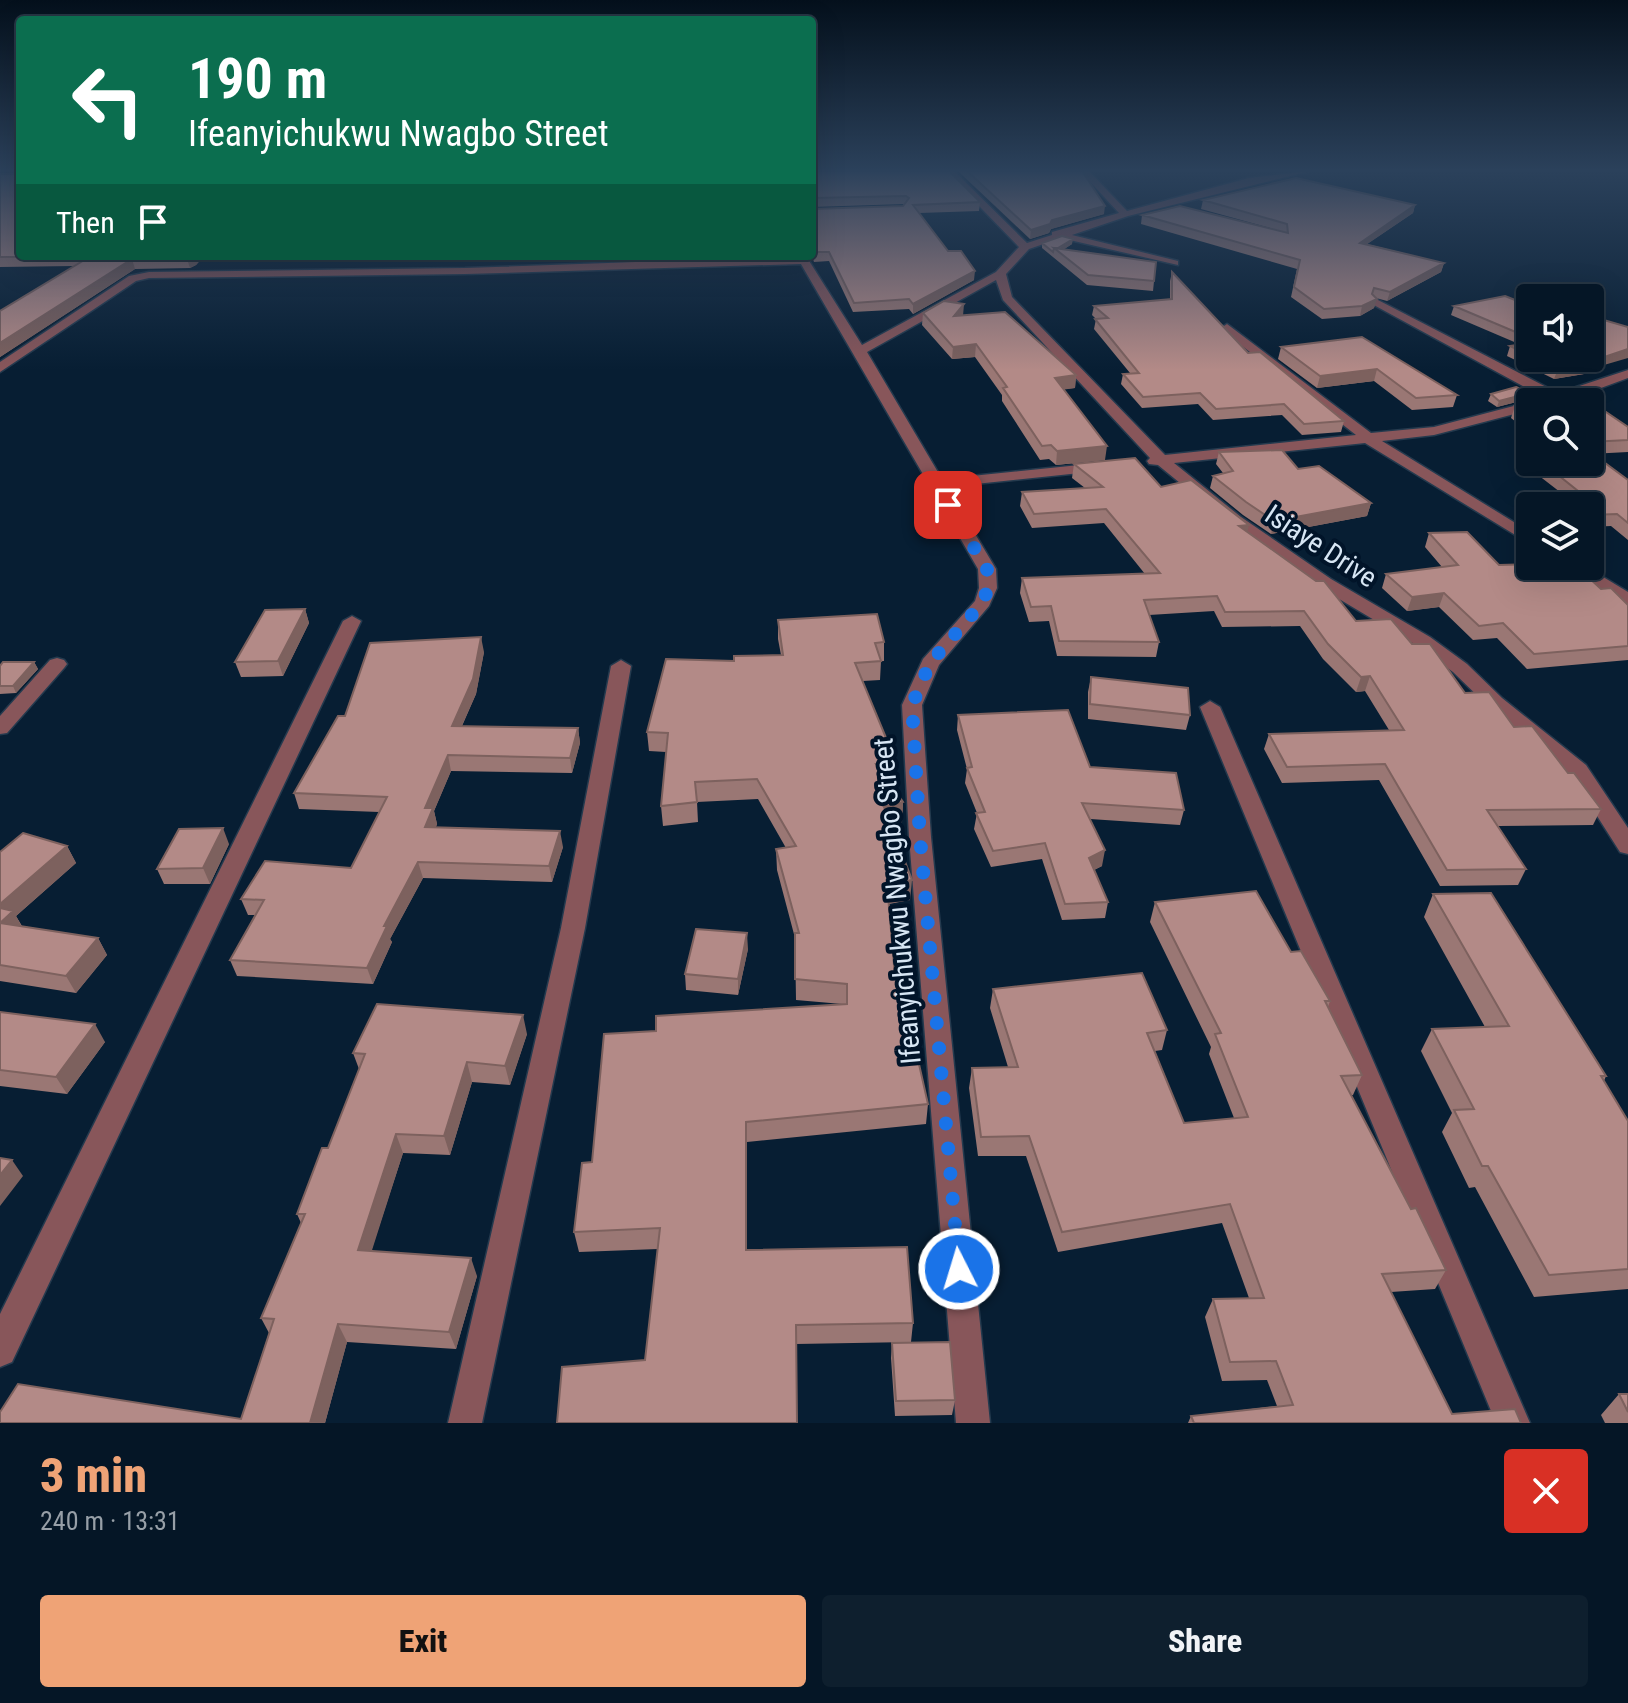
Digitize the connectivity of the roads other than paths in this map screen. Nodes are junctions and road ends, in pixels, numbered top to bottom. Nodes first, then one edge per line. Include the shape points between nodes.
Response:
1 (1015, 237) edge
2 (1048, 237) edge
3 (1070, 237) edge
4 (1025, 247) junction
5 (750, 260) edge
6 (803, 260) edge
7 (1174, 263) dead end
8 (1000, 274) junction
9 (1376, 302) edge
10 (1227, 328) edge
11 (860, 351) junction
12 (0, 368) edge
13 (1628, 374) edge
14 (1530, 388) edge
15 (1587, 388) edge
16 (1516, 410) edge
17 (1371, 440) junction
18 (1161, 460) junction
19 (935, 484) junction
20 (1516, 530) edge
21 (1596, 580) edge
22 (1628, 600) edge
23 (352, 621) dead end
24 (57, 664) dead end
25 (621, 666) dead end
26 (1210, 707) dead end
27 (0, 728) edge
28 (1628, 846) edge
29 (0, 1350) edge
30 (465, 1423) edge
31 (973, 1423) edge
32 (1513, 1423) edge

1 - 4 street
2 - 4 street
3 - 7 street
4 - 8 street
5 - 12 street via 149,275 133,278
6 - 11 street, Ifeanyichukwu Nwagbo Street
8 - 11 street
8 - 18 street, Isiaye Drive via 1007,298
9 - 14 street
10 - 17 street
11 - 19 street, Ifeanyichukwu Nwagbo Street
13 - 15 street
16 - 17 street via 1434,431
17 - 18 street
17 - 20 street
18 - 19 street
18 - 28 street, Isiaye Drive via 1325,583 1460,668 1579,770
19 - 31 street, Ifeanyichukwu Nwagbo Street via 987,569 988,588 983,602 930,663 912,705
21 - 22 street
23 - 29 street
24 - 27 street
25 - 30 street via 573,928
26 - 32 street

